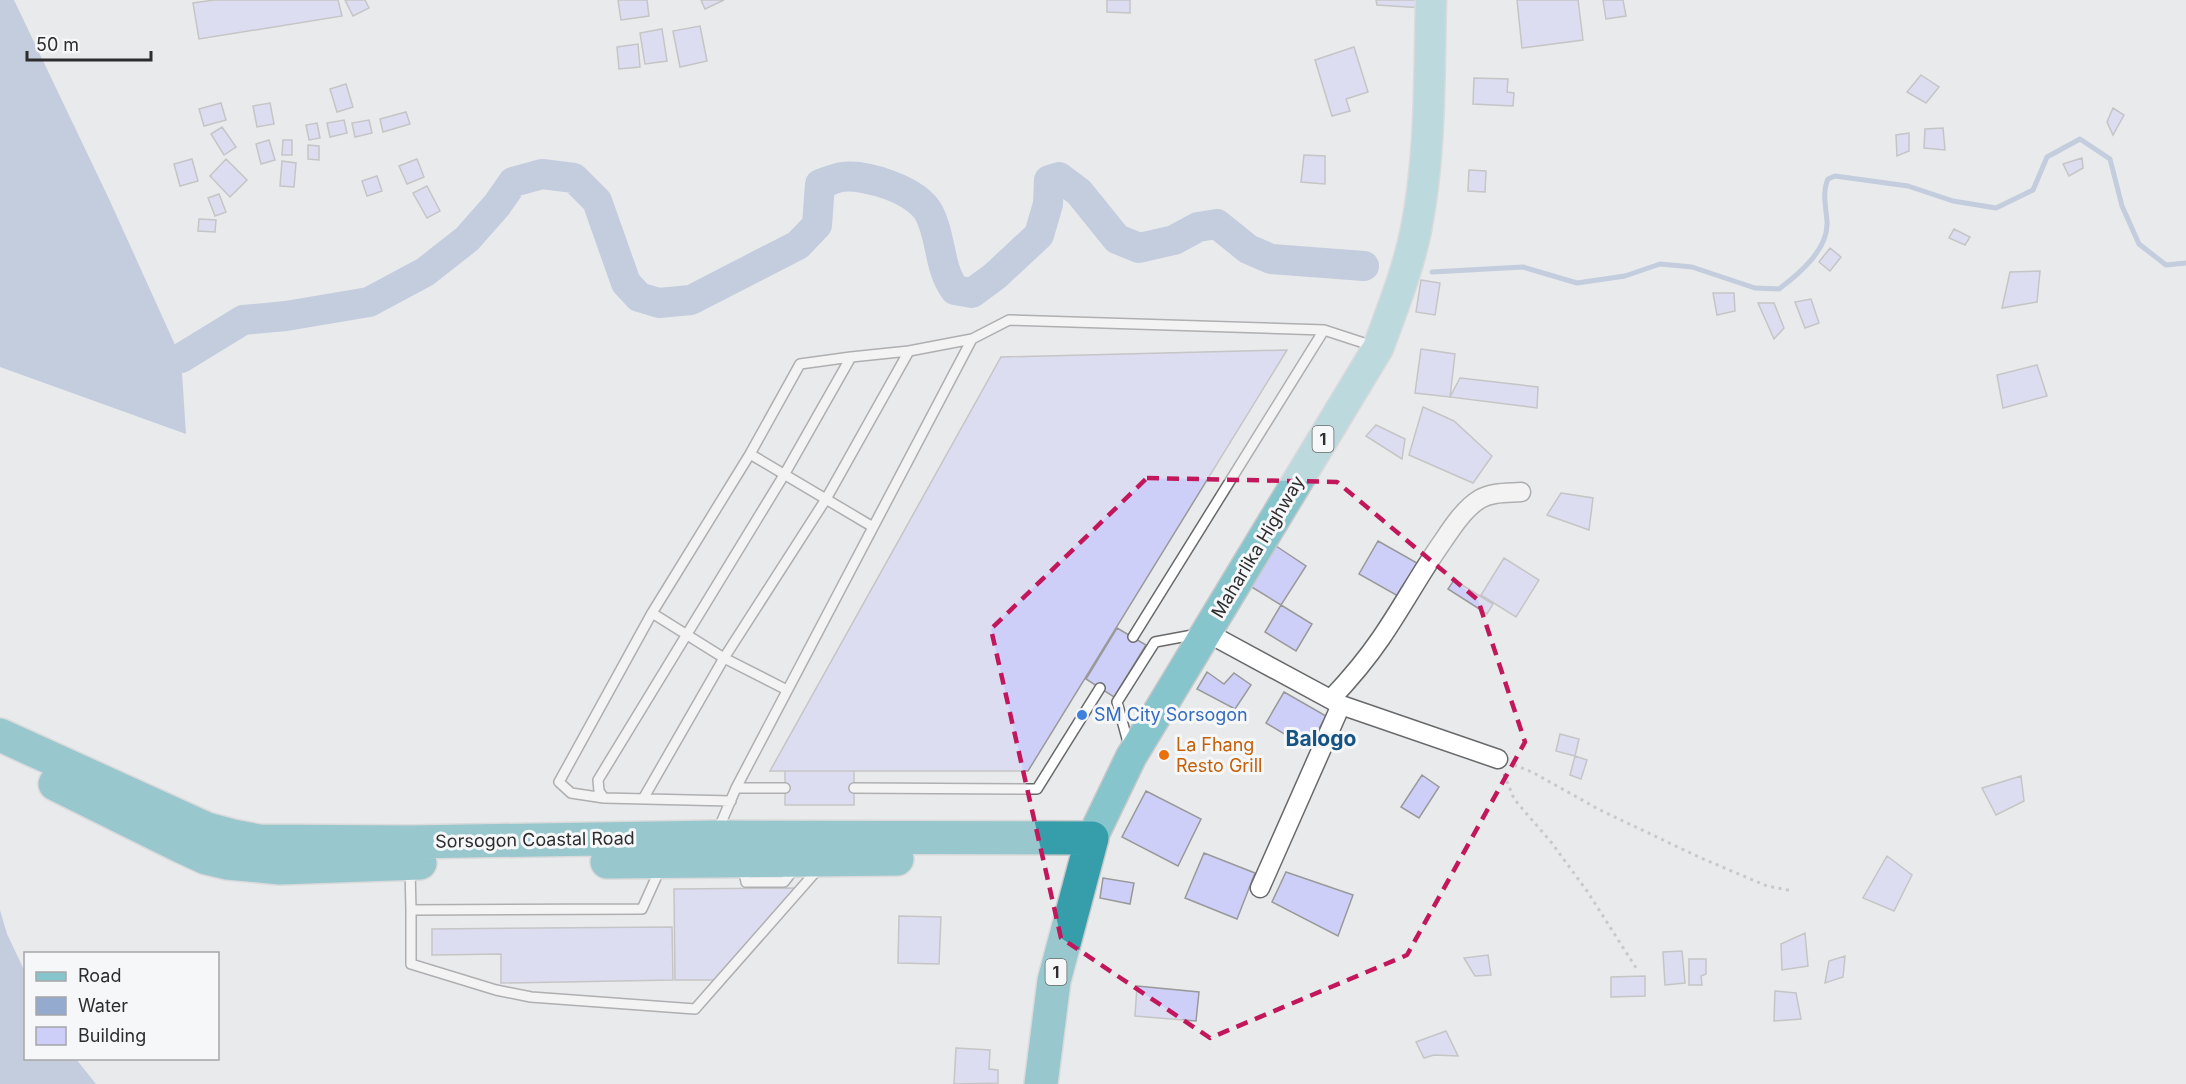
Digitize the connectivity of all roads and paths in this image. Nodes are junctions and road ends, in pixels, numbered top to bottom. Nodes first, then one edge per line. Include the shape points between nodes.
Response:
1 (1431, 0) edge
2 (1324, 330) junction
3 (972, 339) junction
4 (1378, 348) junction
5 (909, 351) junction
6 (851, 357) junction
7 (750, 454) junction
8 (784, 475) junction
9 (1521, 492) dead end
10 (826, 499) junction
11 (873, 527) junction
12 (652, 614) junction
13 (1206, 632) junction
14 (688, 635) junction
15 (1132, 637) dead end
16 (724, 658) junction
17 (1100, 688) dead end
18 (787, 690) junction
19 (1336, 702) junction
20 (0, 735) edge
21 (1131, 757) junction
22 (0, 759) edge
23 (1498, 759) junction
24 (736, 788) junction
25 (785, 788) dead end
26 (854, 788) dead end
27 (604, 798) junction
28 (643, 799) junction
29 (730, 801) junction
30 (182, 832) junction
31 (715, 837) junction
32 (1088, 850) junction
33 (664, 861) junction
34 (812, 861) junction
35 (410, 864) junction
36 (1260, 888) dead end
37 (1793, 891) dead end
38 (411, 910) junction
39 (1638, 971) dead end
40 (1041, 1084) edge

1 - 4 main road, Maharlika Highway / 1 via 1427,152 1416,231
2 - 3 lane via 1009,320
2 - 4 lane
2 - 15 lane
3 - 5 lane
3 - 11 lane
4 - 13 main road, Maharlika Highway / 1
5 - 6 lane
5 - 10 lane
6 - 7 lane via 800,364
6 - 8 lane
7 - 8 lane
7 - 12 lane
8 - 10 lane
8 - 14 lane
9 - 19 street via 1496,494 1470,507 1447,535
10 - 11 lane
10 - 16 lane
11 - 18 lane
12 - 14 lane
12 - 27 lane via 559,782 571,793
13 - 19 street
13 - 21 main road, Maharlika Highway / 1
13 - 21 lane via 1155,642 1117,702
14 - 16 lane
14 - 27 lane via 598,780
16 - 18 lane
16 - 28 lane
17 - 26 lane via 1037,789
18 - 24 lane
19 - 23 street
19 - 36 street
20 - 30 highway, Sorsogon Coastal Road
21 - 32 main road, Maharlika Highway / 1
22 - 30 highway, Sorsogon Coastal Road
23 - 37 path via 1532,772 1600,810 1701,858 1767,886
23 - 39 path via 1514,799 1587,891
24 - 25 lane
24 - 29 lane
27 - 28 lane
28 - 29 lane
29 - 31 lane
30 - 31 highway, Sorsogon Coastal Road via 207,829 259,841
30 - 35 highway, Sorsogon Coastal Road via 206,858 252,866
31 - 32 highway, Sorsogon Coastal Road
32 - 34 highway, Sorsogon Coastal Road
32 - 40 highway, Maharlika Highway / 1 via 1054,981
33 - 34 highway, Sorsogon Coastal Road
33 - 35 highway, Sorsogon Coastal Road
33 - 38 lane via 642,909
34 - 38 lane via 695,1009 531,997 411,964
35 - 38 lane

